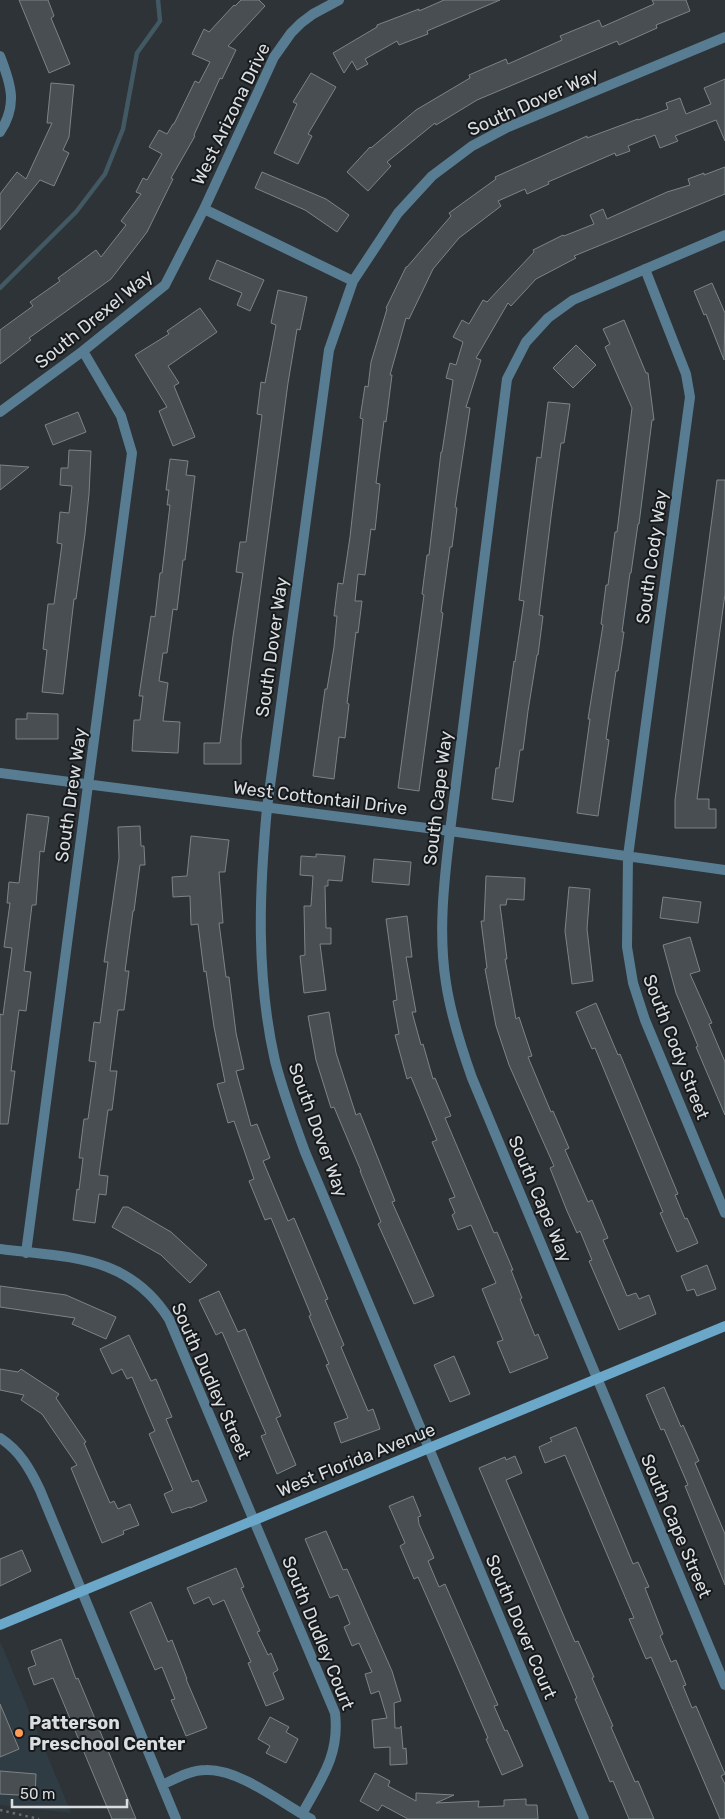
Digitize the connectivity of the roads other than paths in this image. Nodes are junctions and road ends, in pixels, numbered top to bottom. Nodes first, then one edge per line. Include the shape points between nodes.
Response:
1 (339, 0) edge
2 (725, 37) edge
3 (0, 56) edge
4 (0, 132) edge
5 (204, 209) junction
6 (725, 235) edge
7 (645, 269) junction
8 (354, 281) junction
9 (83, 352) junction
10 (0, 412) edge
11 (0, 773) edge
12 (88, 785) junction
13 (267, 808) junction
14 (450, 831) junction
15 (628, 856) junction
16 (725, 870) edge
17 (725, 1213) edge
18 (0, 1249) edge
19 (26, 1253) junction
20 (725, 1326) edge
21 (596, 1379) junction
22 (0, 1438) edge
23 (428, 1448) junction
24 (254, 1520) junction
25 (82, 1591) junction
26 (0, 1625) edge
27 (725, 1685) edge
28 (162, 1785) junction
29 (306, 1816) edge
30 (176, 1819) edge
31 (584, 1819) edge

1 - 5 street, West Arizona Drive via 307,18 282,44
2 - 8 street, South Dover Way via 506,128 472,146 432,176 398,213
3 - 4 street via 12,99 9,116
5 - 8 street
5 - 9 street, South Drexel Way via 165,285
6 - 7 street, South Cape Way
7 - 14 street, South Cape Way via 573,300 548,318 526,342 507,379
7 - 15 street, South Cody Way via 686,374 690,397
8 - 13 street, South Dover Way via 329,350
9 - 10 street, South Drexel Way
9 - 12 street, South Drew Way via 121,416 132,453
11 - 12 street, West Cottontail Drive
12 - 13 street, West Cottontail Drive
12 - 19 street, South Drew Way
13 - 14 street, West Cottontail Drive
13 - 23 street, South Dover Way via 260,926 264,993 275,1062 305,1152
14 - 15 street, West Cottontail Drive
14 - 21 street, South Cape Way via 444,879 442,951 451,1012 472,1078
15 - 16 street, West Cottontail Drive
15 - 17 street, South Cody Street via 626,947 632,983
18 - 19 street, South Dudley Street
19 - 24 street, South Dudley Street via 102,1265 118,1271 157,1300 179,1339
20 - 21 street, West Florida Avenue
21 - 23 street, West Florida Avenue
21 - 27 street, South Cape Street
22 - 25 street via 18,1452 31,1472
23 - 24 street, West Florida Avenue
23 - 31 street, South Dover Court
24 - 25 street, West Florida Avenue
24 - 29 street, South Dudley Court via 335,1714 334,1750
25 - 26 street, West Florida Avenue
25 - 28 street
28 - 29 street via 199,1770 220,1772 253,1785
28 - 30 street

